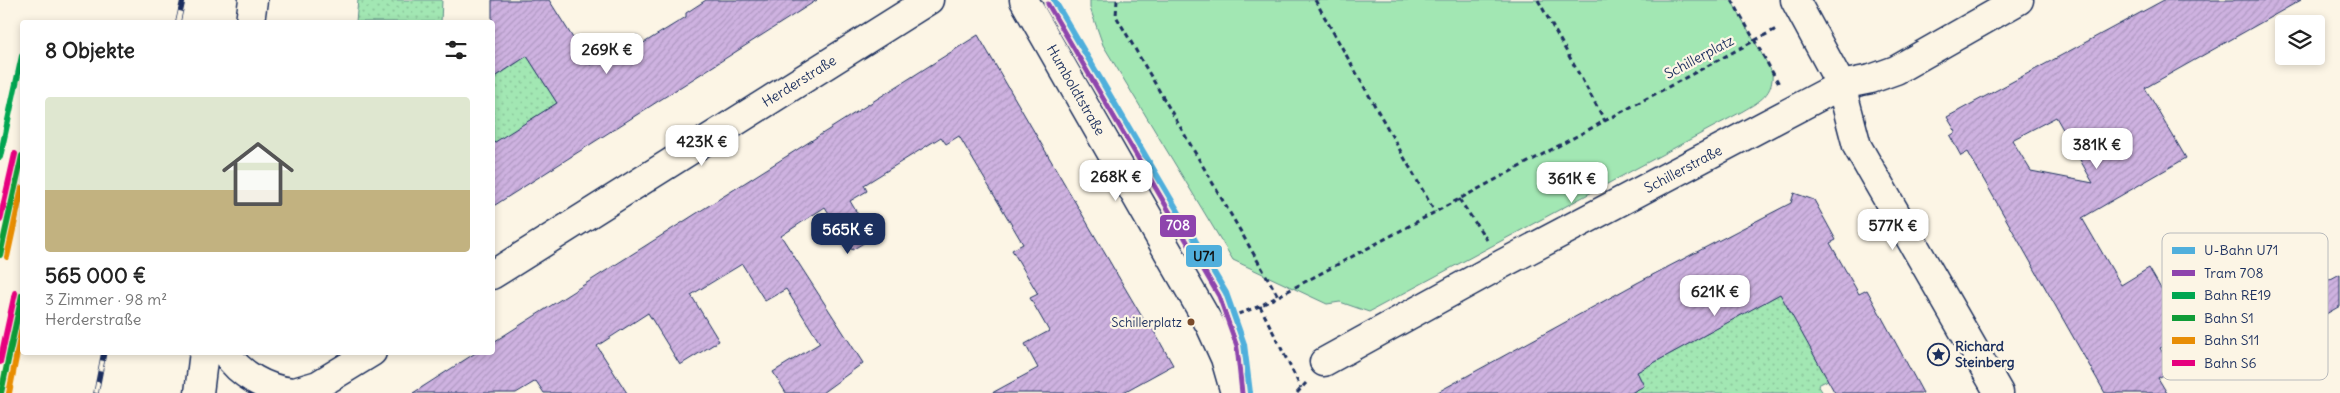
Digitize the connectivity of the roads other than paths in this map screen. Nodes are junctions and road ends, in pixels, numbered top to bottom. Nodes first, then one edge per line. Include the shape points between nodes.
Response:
1 (253, 0) edge
2 (929, 0) edge
3 (1024, 0) edge
4 (2019, 0) edge
5 (1799, 7) edge
6 (250, 20) edge
7 (1841, 85) junction
8 (495, 273) edge
9 (204, 355) edge
10 (227, 355) edge
11 (367, 355) edge
12 (1324, 362) dead end
13 (199, 393) edge
14 (292, 393) edge
15 (1234, 393) edge
16 (1999, 393) edge

1 - 6 street
2 - 8 street, Herderstraße
3 - 15 street, Humboldtstraße via 1210,325 1225,358
4 - 7 street, Schillerstraße via 1896,70
5 - 7 street
7 - 12 street, Schillerstraße
7 - 16 street via 1857,146
9 - 13 street
10 - 14 street via 246,375 279,391
11 - 14 street via 318,385

